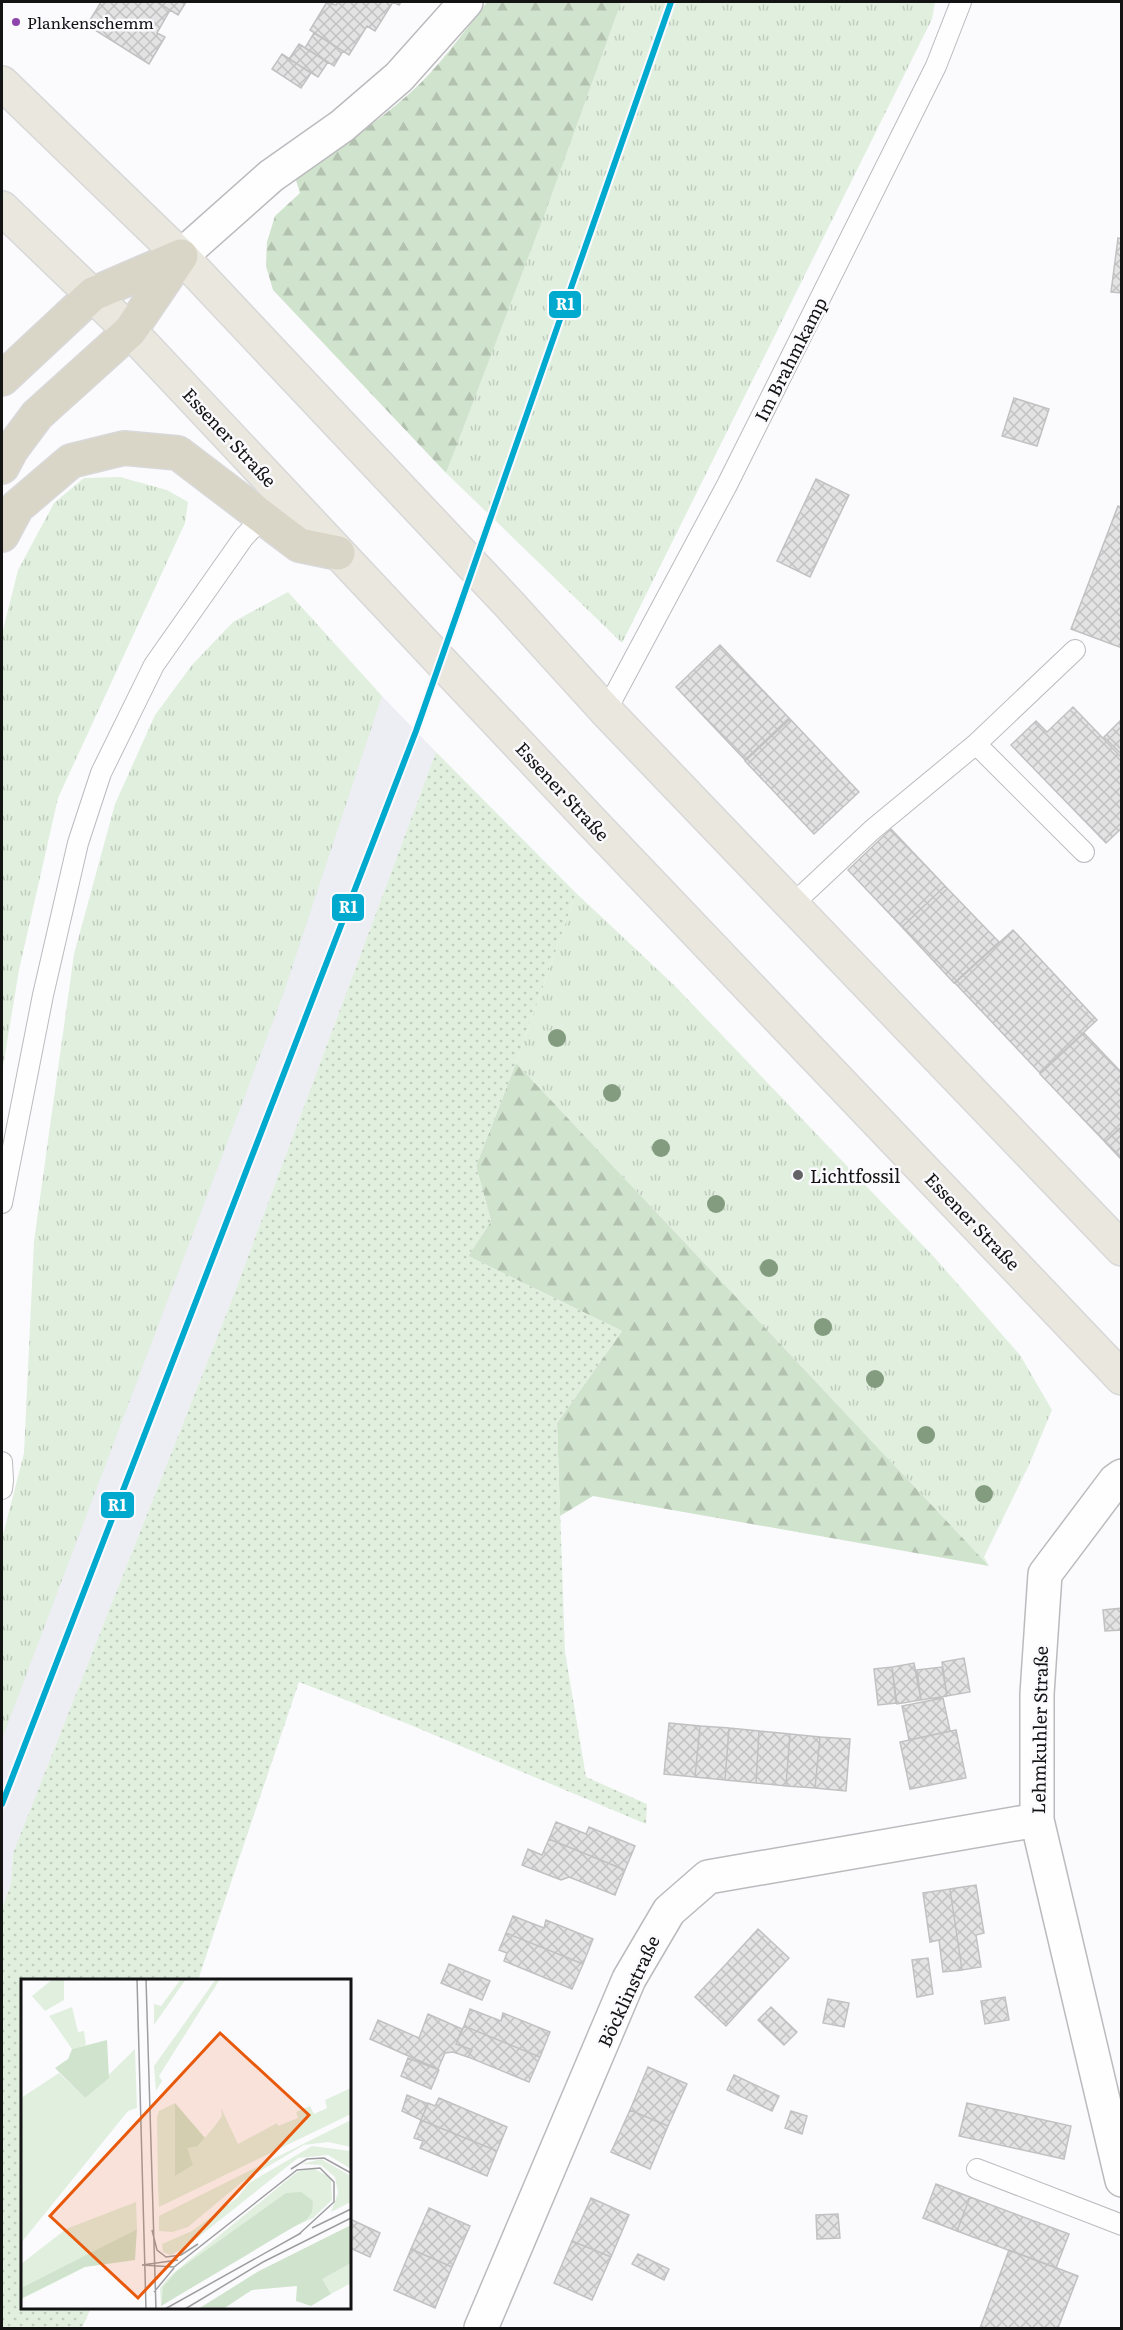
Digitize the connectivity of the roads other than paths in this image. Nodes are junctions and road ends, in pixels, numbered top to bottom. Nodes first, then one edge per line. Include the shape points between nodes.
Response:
1 (466, 2) edge
2 (961, 2) edge
3 (2, 83) edge
4 (2, 208) edge
5 (181, 256) junction
6 (93, 294) junction
7 (130, 331) junction
8 (2, 379) edge
9 (2, 467) edge
10 (263, 517) junction
11 (2, 535) edge
12 (338, 553) junction
13 (1075, 650) dead end
14 (606, 711) junction
15 (976, 744) junction
16 (1084, 852) dead end
17 (793, 904) junction
18 (2, 1203) edge
19 (1122, 1248) edge
20 (1122, 1378) edge
21 (2, 1462) edge
22 (1122, 1476) edge
23 (2, 1489) edge
24 (1037, 1820) junction
25 (977, 2169) dead end
26 (1122, 2180) edge
27 (1122, 2225) edge
28 (481, 2328) edge

1 - 5 street via 399,76 342,126 271,176
2 - 14 lane, Im Brahmkamp via 936,66 733,474
3 - 5 main road
4 - 6 main road, Essener Straße
5 - 6 highway
5 - 7 highway
5 - 14 main road
6 - 7 main road, Essener Straße
6 - 8 highway
7 - 9 highway via 37,415
7 - 12 main road, Essener Straße
10 - 11 highway via 178,453 124,448 71,461 17,507
10 - 12 highway via 299,545
10 - 18 lane via 244,537 154,665 101,772 78,843 43,995
12 - 20 main road, Essener Straße
13 - 15 lane
14 - 17 main road
15 - 16 lane
15 - 17 lane via 872,830
17 - 19 main road
21 - 23 lane
22 - 24 street, Lehmkuhler Straße via 1045,1574 1037,1694
24 - 26 street, Lehmkuhler Straße
24 - 28 street, Böcklinstraße via 708,1877 669,1911 630,1979
25 - 27 lane

